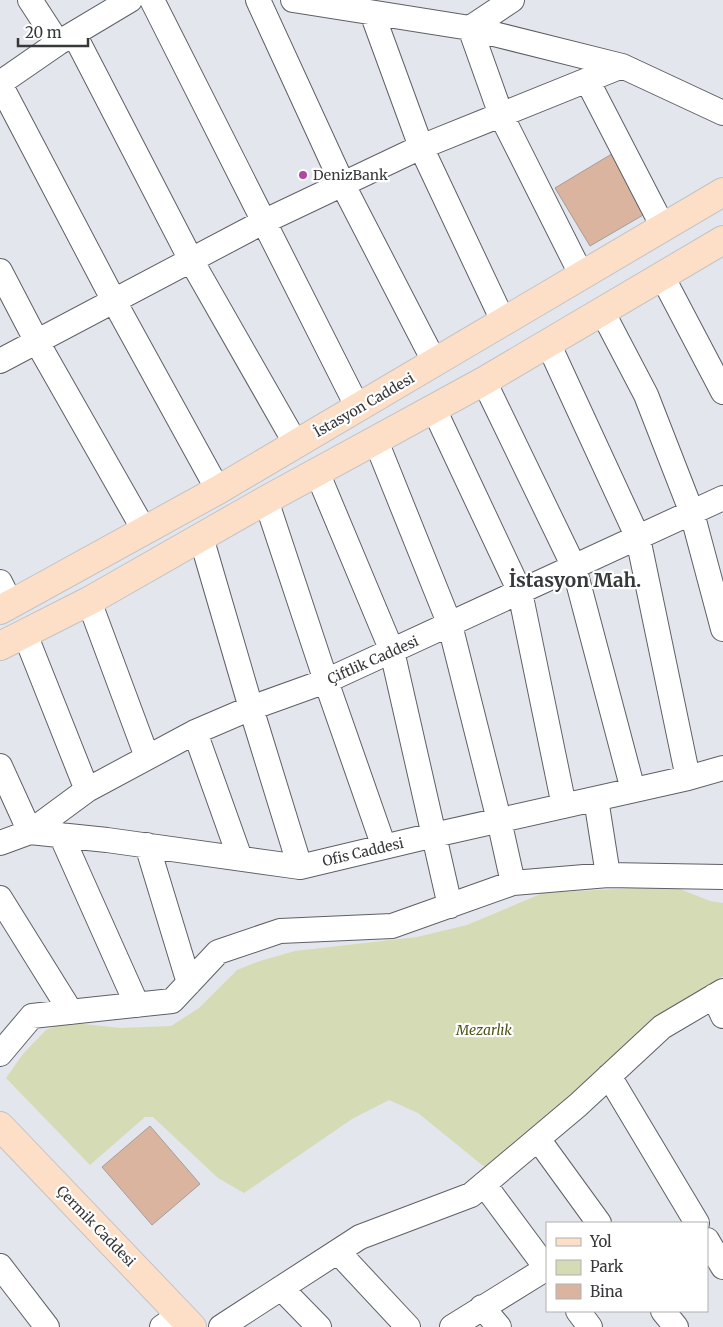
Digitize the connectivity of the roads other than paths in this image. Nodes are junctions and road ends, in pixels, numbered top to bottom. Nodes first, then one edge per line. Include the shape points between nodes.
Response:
1 (30, 0) edge
2 (130, 0) edge
3 (152, 0) edge
4 (258, 0) edge
5 (293, 0) edge
6 (512, 0) edge
7 (372, 12) junction
8 (470, 28) junction
9 (66, 39) junction
10 (622, 66) junction
11 (587, 80) junction
12 (0, 83) edge
13 (723, 113) edge
14 (501, 115) junction
15 (420, 147) junction
16 (343, 184) junction
17 (723, 192) edge
18 (264, 222) junction
19 (664, 227) junction
20 (722, 244) edge
21 (191, 260) junction
22 (0, 271) edge
23 (582, 276) junction
24 (662, 276) junction
25 (114, 301) junction
26 (602, 311) junction
27 (504, 322) junction
28 (37, 342) junction
29 (548, 343) junction
30 (0, 361) edge
31 (434, 363) junction
32 (484, 381) junction
33 (723, 392) edge
34 (358, 408) junction
35 (434, 408) junction
36 (376, 441) junction
37 (296, 444) junction
38 (318, 472) junction
39 (218, 490) junction
40 (723, 498) edge
41 (266, 500) junction
42 (692, 513) junction
43 (144, 530) junction
44 (201, 537) junction
45 (638, 538) junction
46 (574, 567) junction
47 (520, 592) junction
48 (4, 599) edge
49 (89, 601) junction
50 (450, 625) junction
51 (723, 629) edge
52 (25, 634) junction
53 (0, 646) edge
54 (392, 651) junction
55 (326, 681) junction
56 (251, 708) junction
57 (195, 732) junction
58 (147, 757) junction
59 (0, 766) edge
60 (723, 768) edge
61 (688, 778) junction
62 (87, 790) junction
63 (633, 790) junction
64 (596, 799) junction
65 (564, 806) junction
66 (500, 820) junction
67 (30, 832) junction
68 (61, 835) junction
69 (434, 835) junction
70 (0, 843) edge
71 (147, 846) junction
72 (384, 847) junction
73 (240, 858) junction
74 (300, 867) junction
75 (608, 875) junction
76 (723, 877) edge
77 (513, 883) junction
78 (0, 898) edge
79 (450, 906) junction
80 (189, 983) junction
81 (720, 1001) edge
82 (137, 1005) junction
83 (71, 1012) junction
84 (0, 1054) edge
85 (609, 1076) junction
86 (0, 1126) edge
87 (538, 1139) junction
88 (484, 1184) junction
89 (598, 1222) edge
90 (696, 1222) edge
91 (708, 1242) edge
92 (338, 1252) junction
93 (0, 1266) edge
94 (546, 1267) edge
95 (719, 1267) edge
96 (546, 1269) edge
97 (281, 1288) junction
98 (482, 1307) junction
99 (579, 1312) edge
100 (664, 1312) edge
101 (178, 1323) edge
102 (48, 1327) edge
103 (221, 1327) edge
104 (319, 1327) edge
105 (408, 1327) edge
106 (452, 1327) edge
107 (499, 1327) edge
108 (590, 1327) edge
109 (676, 1327) edge

1 - 9 street
2 - 9 street
3 - 18 street
4 - 16 street
5 - 7 street
6 - 8 street
7 - 8 street
7 - 15 street
8 - 10 street
8 - 14 street
9 - 12 street
9 - 21 street
10 - 11 street
10 - 13 street
11 - 14 street
11 - 19 street
12 - 25 street
14 - 15 street
14 - 23 street
15 - 16 street
15 - 27 street
16 - 18 street
16 - 31 street
17 - 19 main road, İstasyon Caddesi
18 - 21 street
18 - 34 street
19 - 23 main road, İstasyon Caddesi
20 - 24 main road
21 - 25 street
21 - 37 street
22 - 28 street
23 - 27 main road, İstasyon Caddesi
24 - 26 main road
24 - 33 street
25 - 28 street
25 - 39 street
26 - 29 main road
26 - 42 street via 646,395
27 - 31 main road, İstasyon Caddesi
28 - 30 street
28 - 43 street
29 - 32 main road
29 - 45 street
31 - 34 main road, İstasyon Caddesi
32 - 35 main road
32 - 46 street
34 - 37 main road, İstasyon Caddesi
35 - 36 main road
35 - 47 street
36 - 38 main road
36 - 50 street
37 - 39 main road, İstasyon Caddesi
38 - 41 main road
38 - 54 street
39 - 43 main road, İstasyon Caddesi
40 - 42 street, Çiftlik Caddesi
41 - 44 main road
41 - 55 street
42 - 45 street, Çiftlik Caddesi
42 - 51 street
43 - 48 main road, İstasyon Caddesi
44 - 49 main road
44 - 56 street
45 - 46 street, Çiftlik Caddesi
45 - 61 street
46 - 47 street, Çiftlik Caddesi
46 - 63 street
47 - 50 street, Çiftlik Caddesi
47 - 65 street
49 - 52 main road
49 - 58 street
50 - 54 street, Çiftlik Caddesi
50 - 66 street
52 - 53 main road
52 - 62 street
54 - 55 street, Çiftlik Caddesi
54 - 69 street
55 - 56 street, Çiftlik Caddesi
55 - 72 street
56 - 57 street, Çiftlik Caddesi
56 - 74 street
57 - 58 street, Çiftlik Caddesi
57 - 73 street
58 - 62 street, Çiftlik Caddesi
59 - 67 street
60 - 61 street, Ofis Caddesi
61 - 63 street, Ofis Caddesi
62 - 67 street, Çiftlik Caddesi
63 - 64 street, Ofis Caddesi
64 - 65 street, Ofis Caddesi
64 - 75 street
65 - 66 street, Ofis Caddesi
66 - 69 street, Ofis Caddesi
66 - 77 street
67 - 68 street, Ofis Caddesi
67 - 70 street, Ofis Caddesi
68 - 71 street, Ofis Caddesi
68 - 82 street
69 - 72 street, Ofis Caddesi
69 - 79 street
71 - 73 street, Ofis Caddesi
71 - 80 street
72 - 74 street, Ofis Caddesi
73 - 74 street, Ofis Caddesi
75 - 76 street
75 - 77 street
77 - 79 street
78 - 83 street
79 - 80 street via 392,926 280,931 218,952
80 - 82 street via 172,1001
81 - 85 street via 662,1027
82 - 83 street
83 - 84 street via 32,1016
85 - 87 street
85 - 90 street
86 - 101 main road, Çermik Caddesi
87 - 88 street
87 - 89 street
88 - 92 street via 471,1195 360,1238
88 - 94 street
91 - 95 street
92 - 97 street
92 - 105 street
93 - 102 street
96 - 98 street
97 - 103 street
97 - 104 street
98 - 106 street
98 - 107 street
99 - 108 street
100 - 109 street

